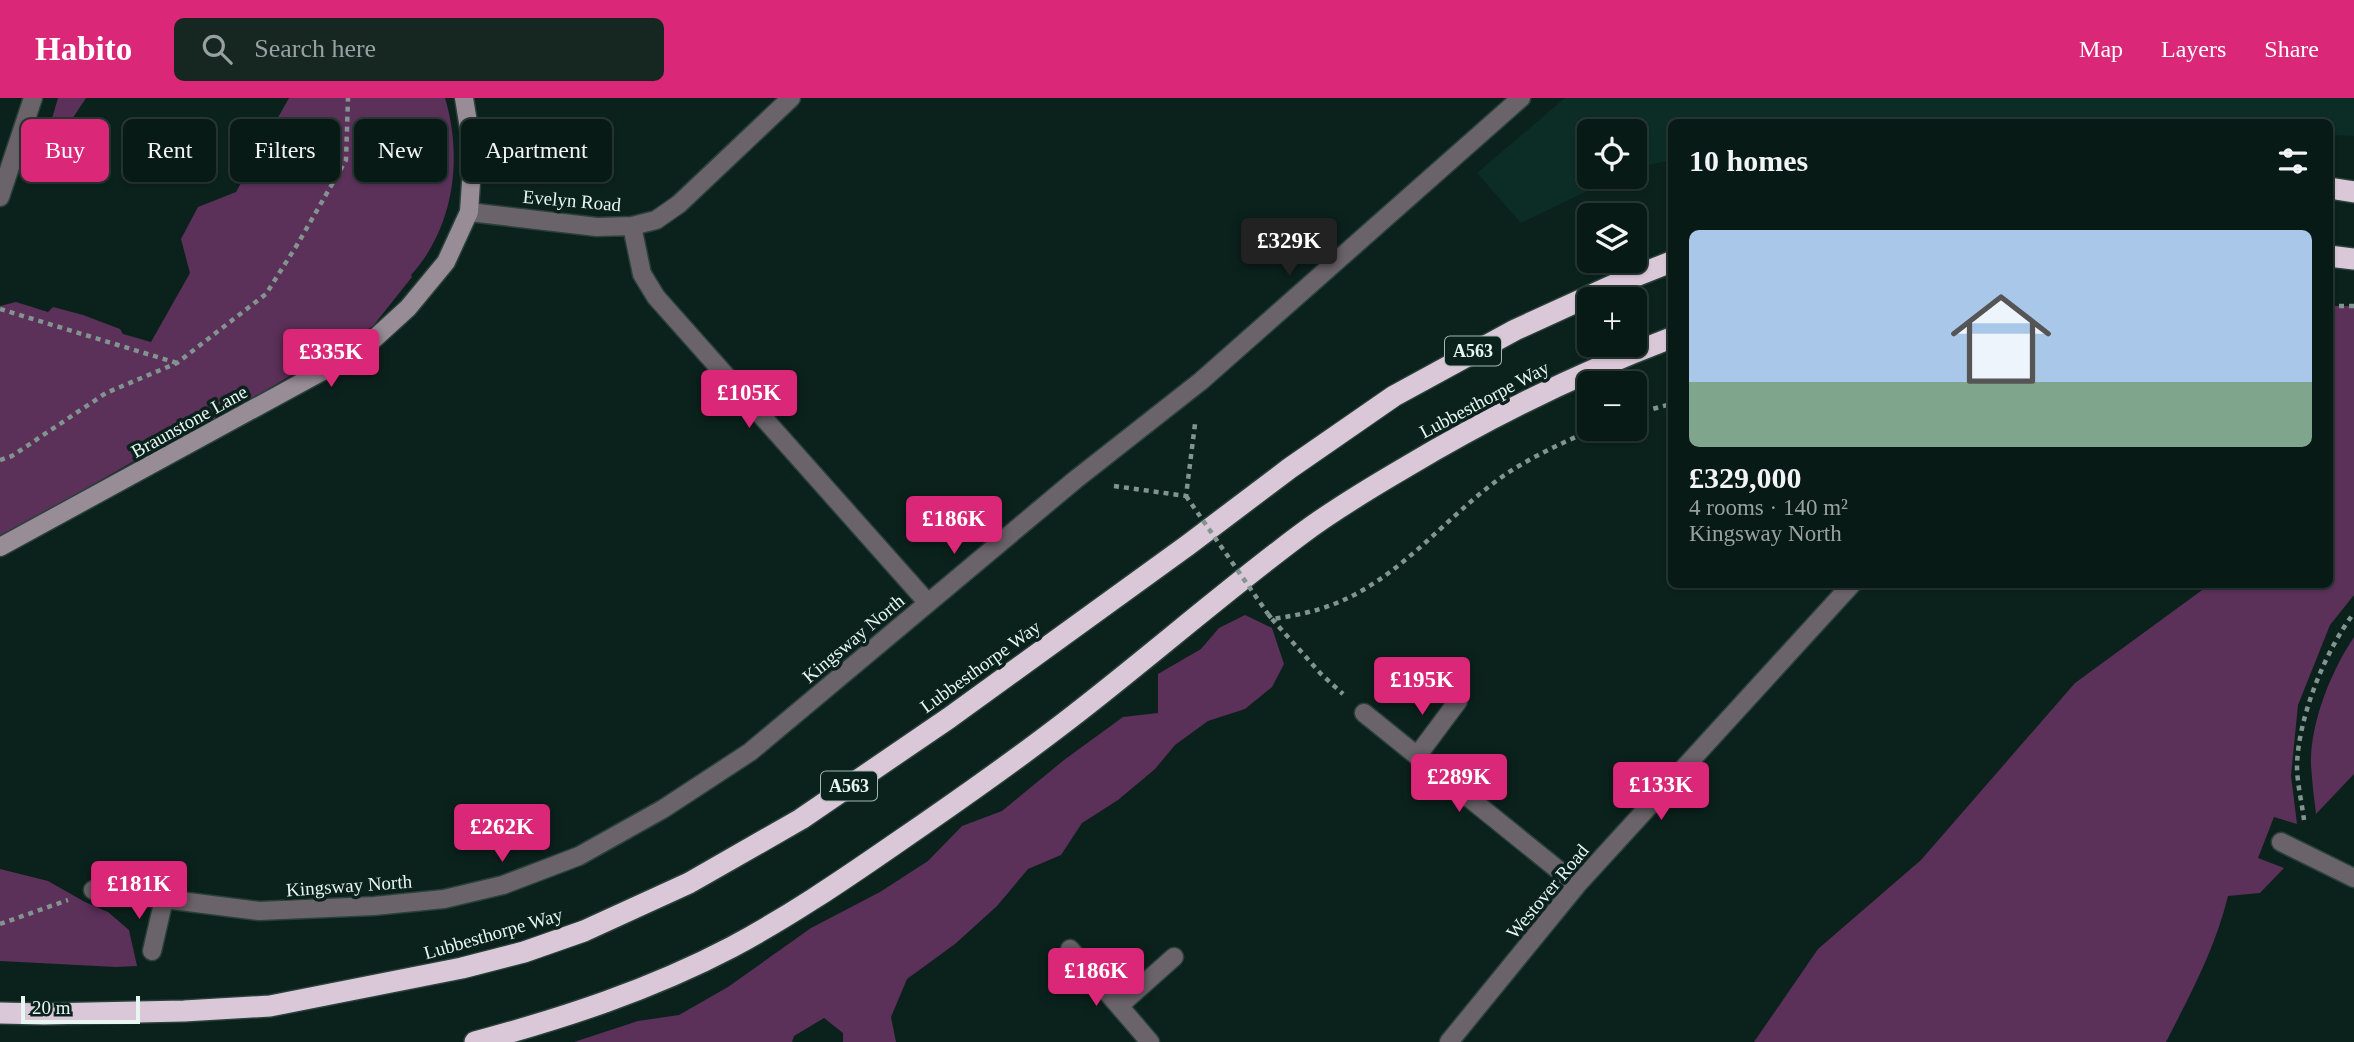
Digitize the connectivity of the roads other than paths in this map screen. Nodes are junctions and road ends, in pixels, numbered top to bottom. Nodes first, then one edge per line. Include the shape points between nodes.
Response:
1 (33, 98) edge
2 (464, 98) edge
3 (791, 98) edge
4 (1521, 98) edge
5 (2333, 189) edge
6 (2354, 192) edge
7 (0, 197) edge
8 (469, 212) junction
9 (632, 226) junction
10 (2333, 256) edge
11 (2354, 259) edge
12 (1668, 263) edge
13 (1668, 339) edge
14 (0, 547) edge
15 (1848, 588) edge
16 (928, 603) junction
17 (1458, 701) dead end
18 (1364, 713) road end
19 (1417, 756) junction
20 (2281, 842) dead end
21 (2354, 878) edge
22 (1577, 885) junction
23 (93, 890) road end
24 (164, 899) junction
25 (1070, 949) dead end
26 (152, 951) dead end
27 (1174, 957) dead end
28 (1119, 1006) junction
29 (0, 1013) edge
30 (475, 1042) edge
31 (1150, 1042) edge
32 (1449, 1042) edge

1 - 7 street
2 - 8 street, Braunstone Lane via 473,153
3 - 9 street, Evelyn Road via 679,204 656,220
4 - 16 street, Kingsway North via 1201,381
5 - 6 highway
8 - 9 street, Evelyn Road via 597,227
8 - 14 street, Braunstone Lane via 446,262 408,308 363,349
9 - 16 street via 642,274 656,297
10 - 11 highway
12 - 29 highway, Lubbesthorpe Way / A563 via 1515,330 1394,396 824,804 689,883 584,931 524,952 270,1006
13 - 30 highway, Lubbesthorpe Way via 1466,431 1302,533 1067,720 810,902 730,947 637,990
15 - 22 street, Westover Road
16 - 24 street, Kingsway North via 750,752 663,809 566,860 503,885 444,899 259,912
17 - 19 street
18 - 19 street
19 - 22 street
20 - 21 street
22 - 32 street, Westover Road
23 - 24 street, Kingsway North
24 - 26 street
25 - 28 street
27 - 28 street
28 - 31 street

